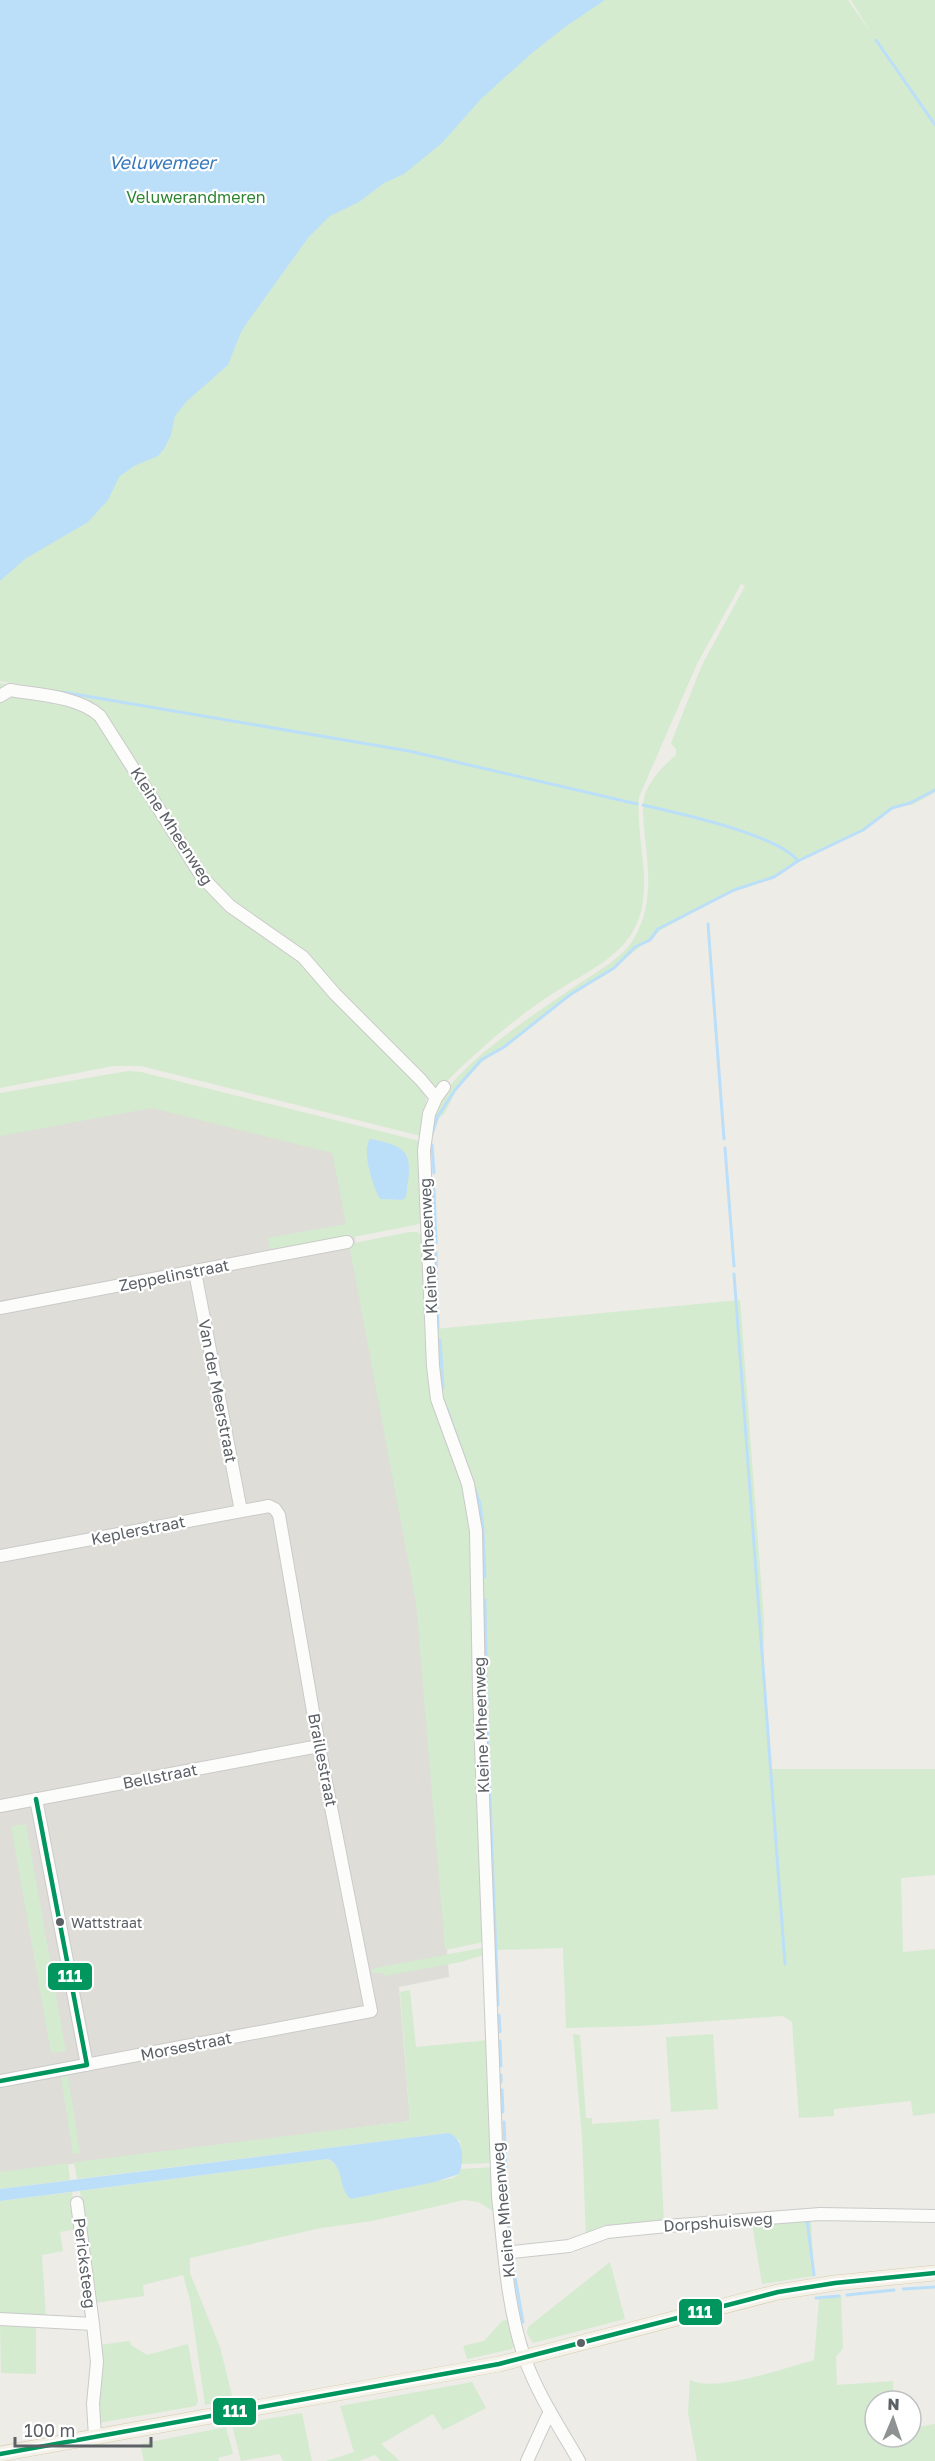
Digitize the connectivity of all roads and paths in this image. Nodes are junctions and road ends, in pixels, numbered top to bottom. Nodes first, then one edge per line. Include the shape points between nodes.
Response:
1 (0, 696) edge
2 (444, 1087) dead end
3 (436, 1098) junction
4 (347, 1242) dead end
5 (195, 1272) junction
6 (0, 1308) edge
7 (275, 1509) joint
8 (241, 1511) junction
9 (0, 1556) edge
10 (320, 1746) junction
11 (36, 1799) junction
12 (0, 1806) edge
13 (371, 2011) joint
14 (87, 2065) junction
15 (0, 2082) edge
16 (77, 2203) dead end
17 (935, 2216) edge
18 (504, 2253) junction
19 (935, 2273) edge
20 (0, 2319) edge
21 (93, 2324) junction
22 (525, 2357) junction
23 (550, 2411) junction
24 (95, 2437) junction
25 (7, 2456) edge
26 (527, 2461) edge
27 (579, 2461) edge

1 - 3 street, Kleine Mheenweg via 10,690 50,697 82,705 100,716 213,890 303,957
2 - 3 street, Kleine Mheenweg
3 - 18 street, Kleine Mheenweg via 429,1114 424,1150 433,1366 437,1399 468,1484 476,1531 498,2185
4 - 5 street, Zeppelinstraat
5 - 6 street, Zeppelinstraat
5 - 8 street, Van der Meerstraat
7 - 8 street, Keplerstraat via 269,1506
7 - 10 street, Braillestraat
8 - 9 street, Keplerstraat
10 - 11 street, Bellstraat
10 - 13 street, Braillestraat
11 - 12 street, Bellstraat
11 - 14 street
13 - 14 street, Morsestraat
14 - 15 street, Morsestraat
16 - 21 street, Pericksteeg
17 - 18 street, Dorpshuisweg via 820,2214 619,2230 569,2246
18 - 22 street, Kleine Mheenweg
19 - 22 main road via 778,2292
20 - 21 street
21 - 24 street, Pericksteeg via 97,2362
22 - 23 street, Kleine Mheenweg
22 - 24 main road
23 - 26 street
23 - 27 street, Kleine Mheenweg
24 - 25 main road

